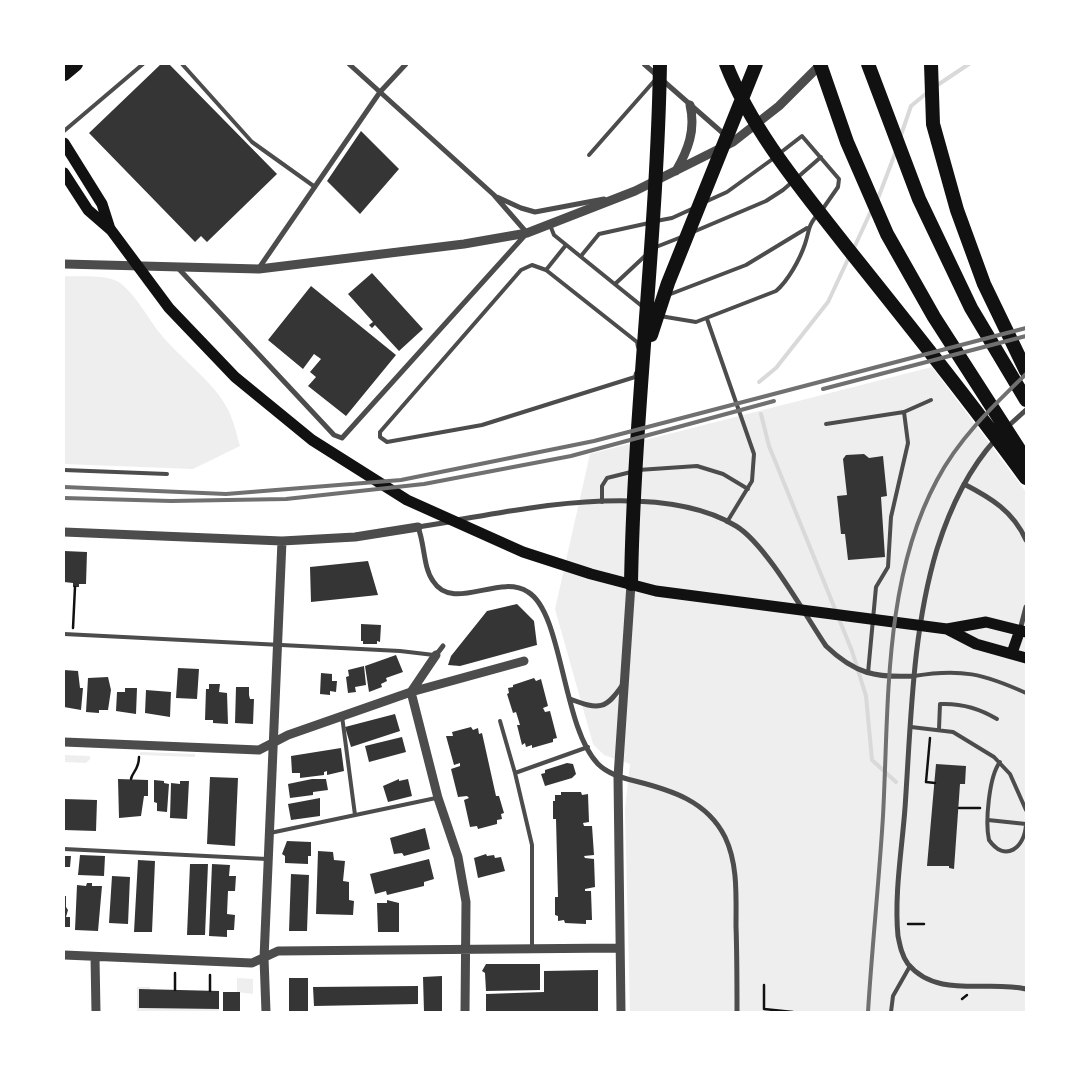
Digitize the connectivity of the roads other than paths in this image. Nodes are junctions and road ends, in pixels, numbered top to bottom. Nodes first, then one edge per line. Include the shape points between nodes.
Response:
1 (76, 64) edge
2 (143, 64) edge
3 (182, 64) edge
4 (349, 64) edge
5 (406, 64) edge
6 (644, 64) edge
7 (726, 64) edge
8 (756, 64) edge
9 (820, 64) edge
10 (868, 64) edge
11 (931, 64) edge
12 (659, 70) edge
13 (64, 74) edge
14 (380, 92) junction
15 (690, 105) junction
16 (64, 131) edge
17 (733, 142) junction
18 (64, 143) edge
19 (589, 155) dead end
20 (821, 157) junction
21 (674, 173) junction
22 (64, 174) edge
23 (64, 183) edge
24 (315, 187) junction
25 (494, 195) junction
26 (620, 197) junction
27 (88, 210) junction
28 (550, 225) junction
29 (808, 227) junction
30 (111, 230) junction
31 (527, 233) junction
32 (566, 245) junction
33 (581, 256) junction
34 (64, 264) edge
35 (178, 268) junction
36 (259, 269) junction
37 (546, 270) junction
38 (615, 284) junction
39 (644, 308) junction
40 (707, 319) junction
41 (1026, 371) edge
42 (642, 393) junction
43 (931, 400) dead end
44 (1026, 400) edge
45 (1026, 410) edge
46 (904, 412) junction
47 (826, 424) dead end
48 (1008, 441) junction
49 (1026, 460) edge
50 (64, 470) edge
51 (167, 474) dead end
52 (1026, 478) edge
53 (964, 484) junction
54 (748, 489) junction
55 (602, 503) junction
56 (727, 522) junction
57 (418, 527) junction
58 (64, 532) edge
59 (1026, 540) edge
60 (282, 541) junction
61 (631, 584) junction
62 (1026, 607) edge
63 (947, 629) junction
64 (1023, 631) edge
65 (64, 634) edge
66 (278, 645) junction
67 (443, 646) dead end
68 (1012, 653) junction
69 (436, 655) junction
70 (1026, 658) edge
71 (524, 661) dead end
72 (866, 672) junction
73 (914, 676) junction
74 (625, 682) junction
75 (411, 692) junction
76 (1026, 693) edge
77 (570, 699) junction
78 (342, 716) junction
79 (997, 719) dead end
80 (500, 721) dead end
81 (911, 727) junction
82 (939, 729) junction
83 (64, 742) edge
84 (273, 742) junction
85 (588, 747) junction
86 (1000, 762) junction
87 (515, 773) junction
88 (618, 776) junction
89 (438, 798) junction
90 (1026, 810) edge
91 (355, 815) junction
92 (988, 820) junction
93 (1026, 824) edge
94 (270, 834) junction
95 (64, 848) edge
96 (269, 859) junction
97 (619, 948) junction
98 (532, 949) junction
99 (466, 950) junction
100 (64, 955) edge
101 (95, 957) junction
102 (264, 958) junction
103 (910, 966) junction
104 (1026, 989) edge
105 (96, 1012) edge
106 (266, 1012) edge
107 (465, 1012) edge
108 (621, 1012) edge
109 (737, 1012) edge
110 (891, 1012) edge

1 - 13 highway
2 - 16 lane
3 - 24 lane via 252,142
4 - 14 street
5 - 14 street
6 - 12 street
7 - 48 highway via 773,148 816,207
8 - 42 highway via 668,283 652,333
9 - 17 street via 779,106
9 - 48 highway via 847,142 887,234
10 - 44 highway via 919,199 971,308
11 - 41 highway via 933,124 957,210 984,284
12 - 15 street
12 - 19 lane
12 - 42 highway via 658,161
14 - 24 street
14 - 25 street
15 - 17 street
15 - 21 street via 690,140
17 - 21 street
18 - 30 main road via 102,204
20 - 29 lane via 839,179 838,187
20 - 33 lane via 802,136 727,192 672,218 599,234
20 - 38 lane via 766,201 659,245
21 - 26 street
22 - 27 main road
23 - 27 main road
24 - 36 street
25 - 26 street via 535,212
25 - 31 street
26 - 28 street
27 - 30 main road
28 - 31 street
28 - 32 lane via 554,235
29 - 39 lane via 746,265 653,300
29 - 40 lane via 805,244 783,286
30 - 61 main road via 169,308 205,348 292,426 339,459 407,500 523,552
31 - 35 street via 342,438 334,435
31 - 36 street
32 - 33 lane
32 - 37 lane
33 - 38 lane
34 - 35 street
35 - 36 street
37 - 37 lane via 532,265 522,270 380,432 380,437 387,442 482,425 635,376 639,355 637,342
38 - 39 lane
39 - 40 lane via 678,321
40 - 54 lane via 754,454 754,469
42 - 61 highway via 631,530
43 - 46 lane
45 - 53 street via 991,444
46 - 47 lane
46 - 72 lane via 908,443 891,518 888,567 876,586
48 - 49 highway
48 - 52 highway
50 - 51 lane
53 - 59 street via 1007,511
53 - 73 street via 944,530 926,591
54 - 55 lane via 710,469 697,466 644,469 607,478 602,486
54 - 56 lane
55 - 56 street via 655,501 699,510
55 - 57 street via 560,504
56 - 72 street via 762,550 826,646 840,660
57 - 60 street via 355,537
57 - 77 street via 432,580 447,593 463,594 513,586 529,592 544,610
58 - 60 street
60 - 66 street
61 - 63 main road via 656,591
61 - 74 street
62 - 64 street
63 - 64 main road via 986,622
63 - 68 main road via 976,644
64 - 68 main road
65 - 66 lane
66 - 69 lane
66 - 84 street
67 - 69 street
68 - 70 main road
69 - 75 street
71 - 75 street
72 - 73 street via 880,677
73 - 76 lane via 965,672 993,678
73 - 81 street
74 - 77 street via 606,705 585,705
74 - 88 street
75 - 78 street
75 - 89 street
77 - 85 street via 580,736
78 - 84 street
78 - 91 lane
79 - 82 lane via 960,704 940,704
80 - 87 lane
81 - 82 lane
81 - 103 street via 898,934 901,951
82 - 86 lane via 962,736
83 - 84 street via 259,750
84 - 94 street
85 - 87 lane
85 - 88 street via 598,764
86 - 90 lane via 1010,774
86 - 92 lane via 993,771
87 - 98 lane via 532,845
88 - 97 street
88 - 109 street via 681,794 700,806 724,836 733,859 736,882
89 - 91 lane
89 - 99 street via 458,857 466,902
91 - 94 lane
92 - 93 lane
92 - 93 lane via 988,840 1004,852 1020,845 1026,836
94 - 96 street
95 - 96 lane
96 - 102 street
97 - 98 street
97 - 108 street
98 - 99 street
99 - 102 street via 278,951
99 - 107 street
100 - 101 street
101 - 102 street via 252,963
101 - 105 street
102 - 106 street
103 - 104 street via 939,985 1005,985
103 - 110 lane via 892,996

